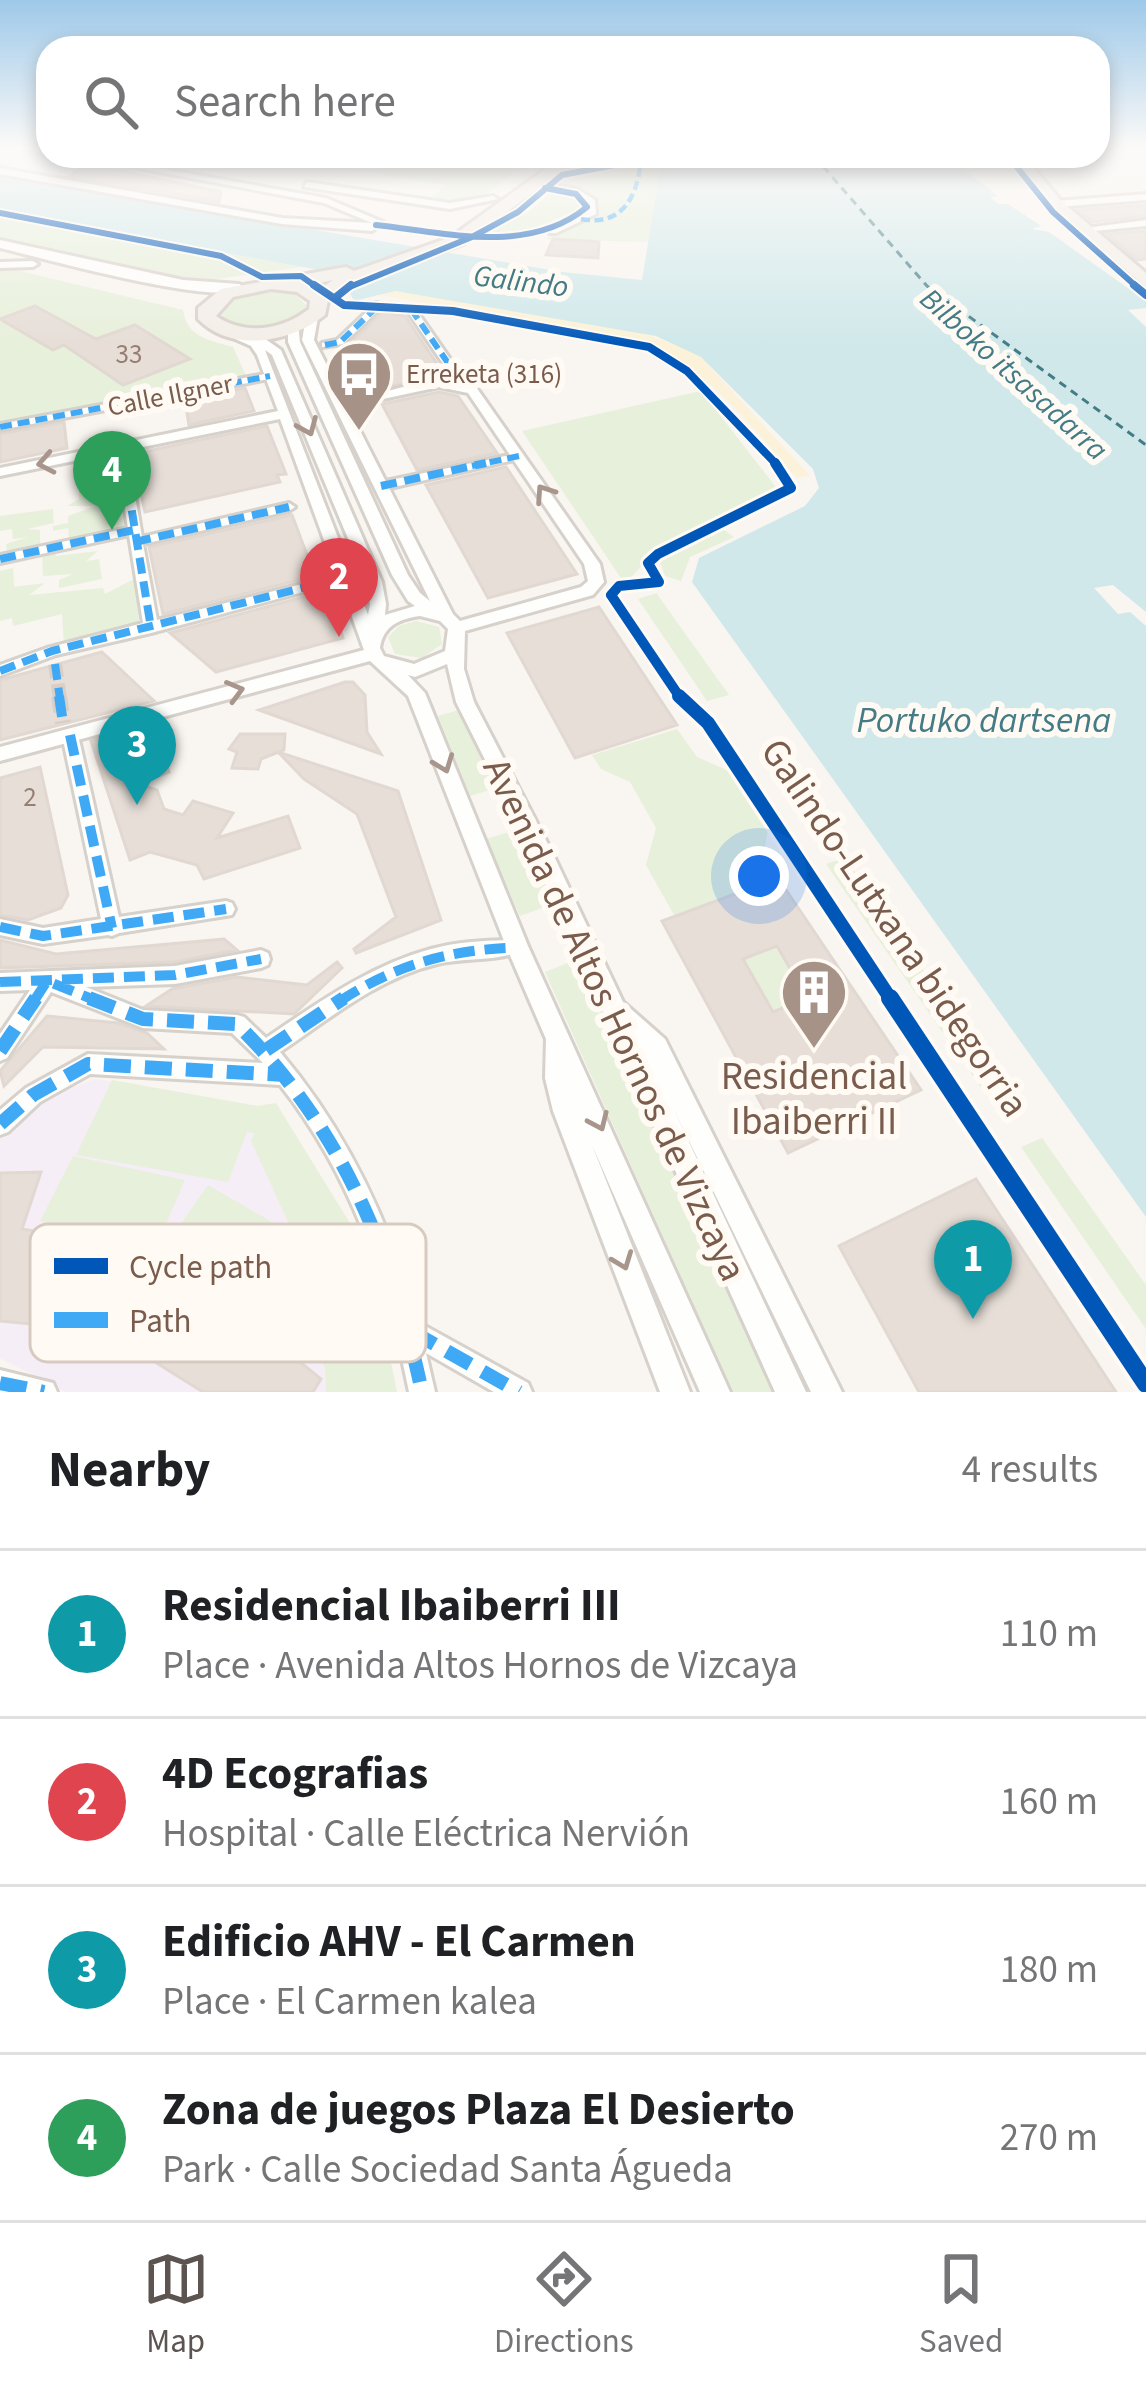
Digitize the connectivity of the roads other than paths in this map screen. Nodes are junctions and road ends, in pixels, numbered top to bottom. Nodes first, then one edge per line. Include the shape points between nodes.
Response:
1 (242, 214) edge
2 (364, 214) edge
3 (480, 214) edge
4 (486, 214) edge
5 (591, 214) edge
6 (1067, 214) edge
7 (1146, 223) edge
8 (470, 225) junction
9 (1083, 229) junction
10 (553, 231) dead end
11 (0, 244) edge
12 (0, 261) edge
13 (1137, 264) edge
14 (1146, 282) edge
15 (239, 289) junction
16 (316, 301) junction
17 (379, 305) dead end
18 (411, 309) dead end
19 (205, 312) junction
20 (236, 332) junction
21 (325, 345) dead end
22 (270, 376) junction
23 (464, 385) junction
24 (335, 398) junction
25 (284, 414) junction
26 (0, 427) edge
27 (121, 448) junction
28 (519, 456) junction
29 (0, 472) edge
30 (381, 486) junction
31 (289, 507) dead end
32 (134, 536) junction
33 (0, 560) edge
34 (342, 590) dead end
35 (449, 625) junction
36 (151, 628) junction
37 (376, 648) junction
38 (0, 670) edge
39 (70, 735) junction
40 (0, 754) edge
41 (226, 909) dead end
42 (0, 927) edge
43 (112, 928) junction
44 (506, 948) dead end
45 (261, 958) dead end
46 (47, 980) junction
47 (0, 982) edge
48 (613, 1008) junction
49 (557, 1030) junction
50 (266, 1050) junction
51 (0, 1051) edge
52 (286, 1075) junction
53 (0, 1124) edge
54 (373, 1224) edge
55 (426, 1339) edge
56 (417, 1362) edge
57 (0, 1383) edge
58 (44, 1392) edge
59 (422, 1392) edge
60 (519, 1392) edge
61 (675, 1392) edge
62 (715, 1392) edge
63 (791, 1392) edge
64 (827, 1392) edge

1 - 2 street via 372,228 378,222
3 - 8 main road
4 - 8 main road
5 - 10 street
6 - 9 main road
7 - 9 street
8 - 16 main road via 384,260
8 - 16 main road via 438,251
9 - 13 main road
11 - 15 main road via 183,286
12 - 19 main road via 183,298
13 - 14 main road
15 - 16 main road via 286,285
15 - 19 main road
16 - 20 main road
16 - 24 street, Avenida de Altos Hornos de Vizcaya via 308,340
16 - 35 street via 294,342 400,575
17 - 21 street via 340,342
18 - 23 street
19 - 20 main road via 214,326
20 - 22 street, Avenida de Altos Hornos de Vizcaya via 255,344
20 -> 37 street via 277,352 374,582
22 - 25 street, Avenida de Altos Hornos de Vizcaya
22 - 26 street, Calle Ilgner
23 - 24 street
23 - 28 street
24 - 30 street, Avenida de Altos Hornos de Vizcaya
25 - 27 street
25 - 37 street, Avenida de Altos Hornos de Vizcaya
27 -> 29 street
27 - 32 street
28 - 30 street
35 -> 28 street via 587,592 596,582
30 - 35 street, Avenida de Altos Hornos de Vizcaya
31 - 32 street
32 - 33 street
32 - 36 street
34 - 36 street via 319,584
35 - 37 street via 406,612
35 - 37 street via 430,668
35 - 48 street, Avenida de Altos Hornos de Vizcaya via 465,702
36 - 38 street
39 -> 37 street
37 -> 49 street, Avenida de Altos Hornos de Vizcaya via 416,693
39 - 40 street
39 - 43 street
41 - 43 street
42 - 43 street via 43,936
44 - 50 street via 452,948 392,968
45 - 46 street via 175,975
46 - 47 street
46 - 50 street via 143,1019 237,1024
46 - 51 street
48 - 63 street, Avenida de Altos Hornos de Vizcaya
48 - 64 street via 656,1047
49 -> 61 street, Avenida de Altos Hornos de Vizcaya via 566,1112
49 -> 62 street, Avenida de Altos Hornos de Vizcaya
50 - 52 street
52 - 53 street via 88,1064
52 - 54 street
55 - 60 street
56 - 59 street
57 - 58 street

